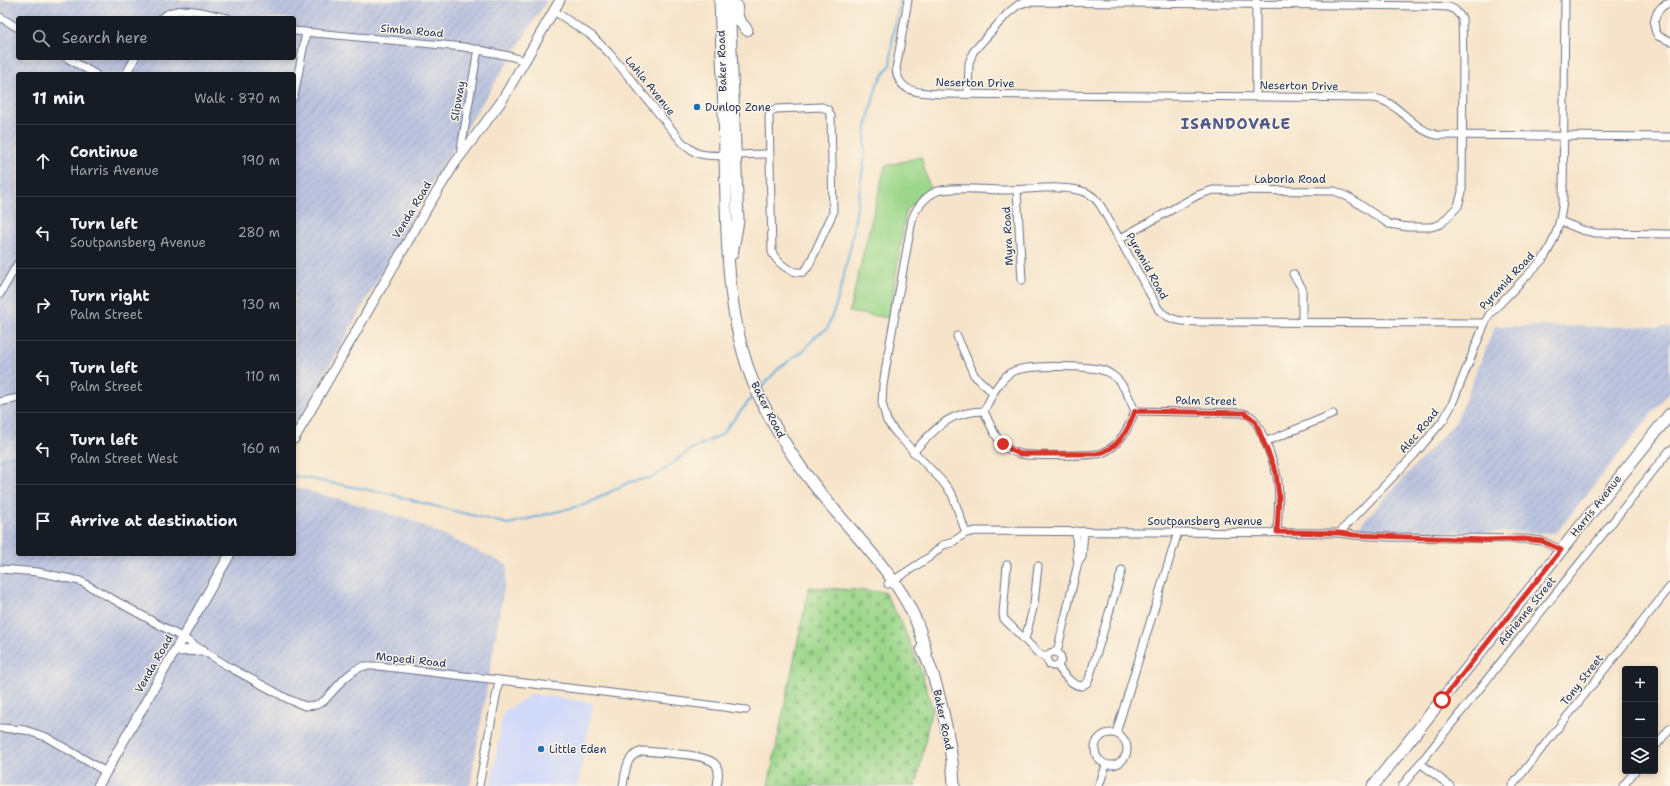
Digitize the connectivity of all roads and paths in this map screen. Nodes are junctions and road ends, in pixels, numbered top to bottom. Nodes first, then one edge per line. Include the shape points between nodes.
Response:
1 (560, 0) edge
2 (720, 0) edge
3 (730, 0) edge
4 (736, 0) edge
5 (908, 0) edge
6 (1565, 0) edge
7 (1256, 2) edge
8 (1670, 3) edge
9 (554, 11) junction
10 (165, 16) edge
11 (218, 16) edge
12 (0, 17) edge
13 (16, 27) edge
14 (747, 30) dead end
15 (296, 31) edge
16 (306, 33) junction
17 (1670, 41) edge
18 (478, 49) junction
19 (70, 60) edge
20 (134, 60) edge
21 (526, 61) junction
22 (91, 72) edge
23 (127, 72) edge
24 (296, 86) edge
25 (968, 94) junction
26 (1256, 96) junction
27 (1462, 136) junction
28 (1564, 137) junction
29 (1670, 137) edge
30 (730, 154) junction
31 (769, 154) junction
32 (459, 157) junction
33 (1017, 190) junction
34 (1560, 221) junction
35 (1670, 234) edge
36 (1119, 239) junction
37 (16, 266) edge
38 (1293, 274) dead end
39 (1022, 280) dead end
40 (0, 294) edge
41 (1302, 322) junction
42 (1485, 323) junction
43 (958, 336) dead end
44 (993, 393) junction
45 (16, 398) edge
46 (0, 402) edge
47 (984, 411) junction
48 (1135, 411) junction
49 (1333, 414) dead end
50 (1670, 414) edge
51 (296, 436) edge
52 (1265, 442) junction
53 (1670, 450) edge
54 (913, 452) junction
55 (1080, 531) junction
56 (1178, 532) junction
57 (1277, 532) junction
58 (966, 533) junction
59 (1339, 533) junction
60 (1561, 550) junction
61 (229, 556) edge
62 (1007, 564) dead end
63 (1038, 566) dead end
64 (0, 569) edge
65 (1122, 570) dead end
66 (891, 582) junction
67 (1670, 587) edge
68 (183, 638) junction
69 (1025, 640) junction
70 (203, 650) junction
71 (175, 651) junction
72 (1057, 652) junction
73 (1046, 658) junction
74 (1057, 666) junction
75 (499, 681) junction
76 (746, 710) dead end
77 (0, 728) edge
78 (1670, 728) edge
79 (1116, 733) junction
80 (1658, 743) edge
81 (1420, 763) junction
82 (1106, 765) junction
83 (106, 772) junction
84 (1633, 774) edge
85 (98, 786) edge
86 (479, 786) edge
87 (623, 786) edge
88 (717, 786) edge
89 (954, 786) edge
90 (1099, 786) edge
91 (1373, 786) edge
92 (1402, 786) edge
93 (1450, 786) edge
94 (1512, 786) edge
95 (1623, 786) edge

1 - 9 street, Venda Road
2 - 30 main road, Baker Road
3 - 30 main road, Baker Road
4 - 14 main road via 738,19
5 - 25 street, Neserton Drive via 896,69 902,85 916,92
6 - 28 street, Pyramid Road
7 - 25 street via 1022,3 1008,13 973,52 969,64
7 - 26 street
7 - 27 street, Laboria Road via 1452,9 1462,18
8 - 17 street via 1659,9 1655,28 1658,36
9 - 21 street, Venda Road
9 - 30 street, Lahla Avenue via 592,36 610,54 682,142 698,153
10 - 11 street via 182,9
12 - 13 street
15 - 16 street, Simba Road
16 - 18 street, Simba Road
16 - 24 street
18 - 21 street, Simba Road
18 - 32 street, Slipway
19 - 22 street
20 - 23 street
21 - 32 street, Venda Road via 501,102
25 - 26 street, Neserton Drive
26 - 27 street, Neserton Drive via 1377,98 1391,104 1427,132
27 - 28 street, Neserton Drive
27 - 36 street, Laboria Road via 1461,198 1452,213 1436,226 1395,226 1335,191 1213,190 1198,195
28 - 29 street, Neserton Drive
28 - 34 street, Pyramid Road
30 - 31 street
30 - 66 main road, Baker Road via 726,211 729,267 739,337 753,381 762,404 802,470
31 - 31 street via 769,118 773,110 822,107 829,111 832,122 834,213 811,262 803,272 789,269 772,252
32 - 51 street, Venda Road
33 - 36 street, Pyramid Road via 1060,189 1086,192 1100,204
33 - 39 street, Myra Road
33 - 54 street, Pyramid Road via 958,189 934,192 913,215 881,397 887,421
34 - 35 street via 1596,233
34 - 42 street, Pyramid Road via 1543,259 1489,315
36 - 41 street, Pyramid Road via 1159,310 1169,318 1200,322
37 - 40 street
38 - 41 street via 1302,288
41 - 42 street, Pyramid Road
42 - 59 street, Alec Road via 1444,420
43 - 44 street via 974,375
44 - 47 street
44 - 48 street via 1009,374 1023,368 1095,369 1115,378 1126,392
45 - 46 street
47 - 48 street via 997,437 1013,452 1096,454 1107,450 1122,438
47 - 54 street via 967,412 951,418
48 - 52 street, Palm Street via 1245,413 1255,421
49 - 52 street
50 - 60 main road, Harris Avenue
52 - 57 street, Palm Street via 1278,481
53 - 81 street, Adrienne Street
54 - 58 street, Pyramid Road via 952,494
55 - 56 street, Soutpansberg Avenue
55 - 58 street, Soutpansberg Avenue
55 - 72 street via 1082,557 1078,563
56 - 57 street, Soutpansberg Avenue
56 - 79 street
57 - 59 street, Soutpansberg Avenue
58 - 66 street via 939,548
59 - 60 street, Soutpansberg Avenue via 1390,537 1524,539 1542,541
60 - 91 main road, Harris Avenue
61 - 68 street, Venda Road
62 - 69 street via 1003,614 1007,623
63 - 69 street via 1034,604
64 - 68 street, Mopedi Road via 38,572 80,581
65 - 74 street via 1088,682 1078,686
66 - 89 main road, Baker Road via 916,622 936,686 948,737
67 - 94 street, Tony Street
68 - 70 street, Mopedi Road
68 - 71 street, Venda Road
69 - 73 street
70 - 71 street
70 - 75 street, Mopedi Road via 267,688 305,706 324,701 345,678 364,666
71 - 83 street, Venda Road
72 - 73 street via 1050,652
72 - 74 street via 1061,660
73 - 74 street via 1050,665
75 - 76 street, Mopedi Road via 620,693
75 - 86 street
77 - 83 street via 25,730 46,737
78 - 80 street
79 - 82 street via 1125,740 1127,751 1122,761
79 - 82 street via 1106,733 1095,744 1095,754
81 - 92 street, Adrienne Street
81 - 93 street
82 - 90 street
83 - 85 street, Venda Road
84 - 95 street
87 - 88 street via 629,758 644,751 712,760 719,773

